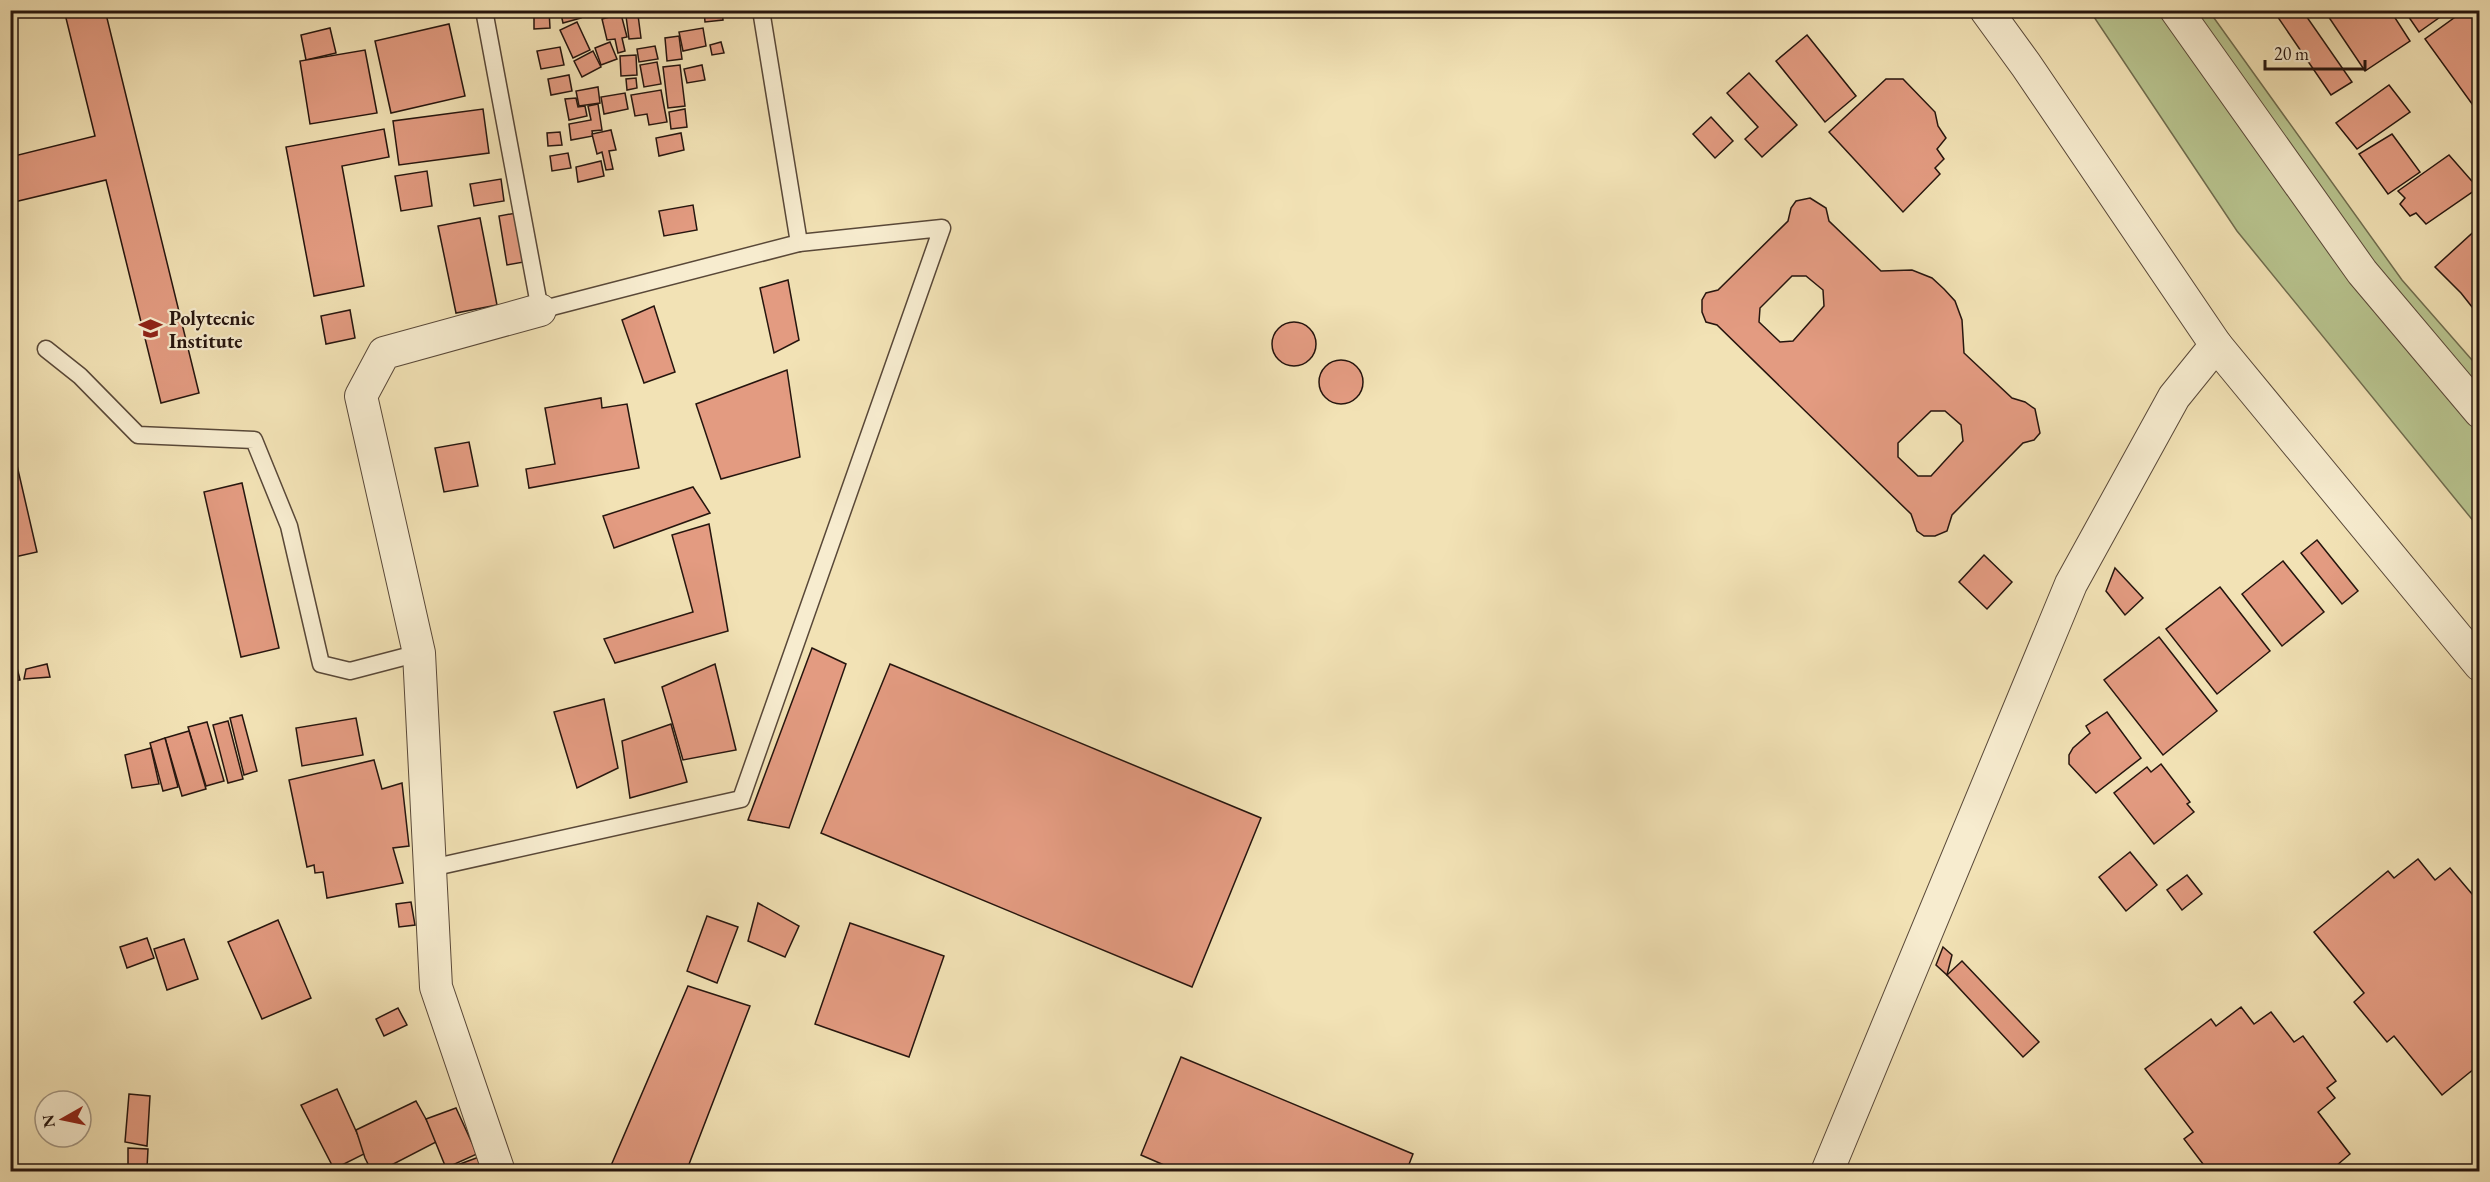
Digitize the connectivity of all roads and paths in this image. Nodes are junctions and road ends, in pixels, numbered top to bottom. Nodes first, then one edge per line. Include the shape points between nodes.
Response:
1 (484, 10) edge
2 (761, 10) edge
3 (1986, 10) edge
4 (2176, 10) edge
5 (800, 243) junction
6 (540, 310) junction
7 (2216, 345) junction
8 (46, 349) dead end
9 (2480, 412) edge
10 (419, 653) junction
11 (2480, 665) edge
12 (431, 868) junction
13 (499, 1172) edge
14 (1827, 1172) edge

1 - 6 lane
2 - 5 lane
3 - 7 street
4 - 9 street via 2362,272
5 - 6 lane
5 - 12 lane via 942,228 741,799
6 - 10 street via 384,353 361,396
7 - 11 street
7 - 14 street via 2174,397 2071,584
8 - 10 lane via 80,376 138,435 254,440 289,526 321,664 350,671
10 - 12 street
12 - 13 street via 436,987

